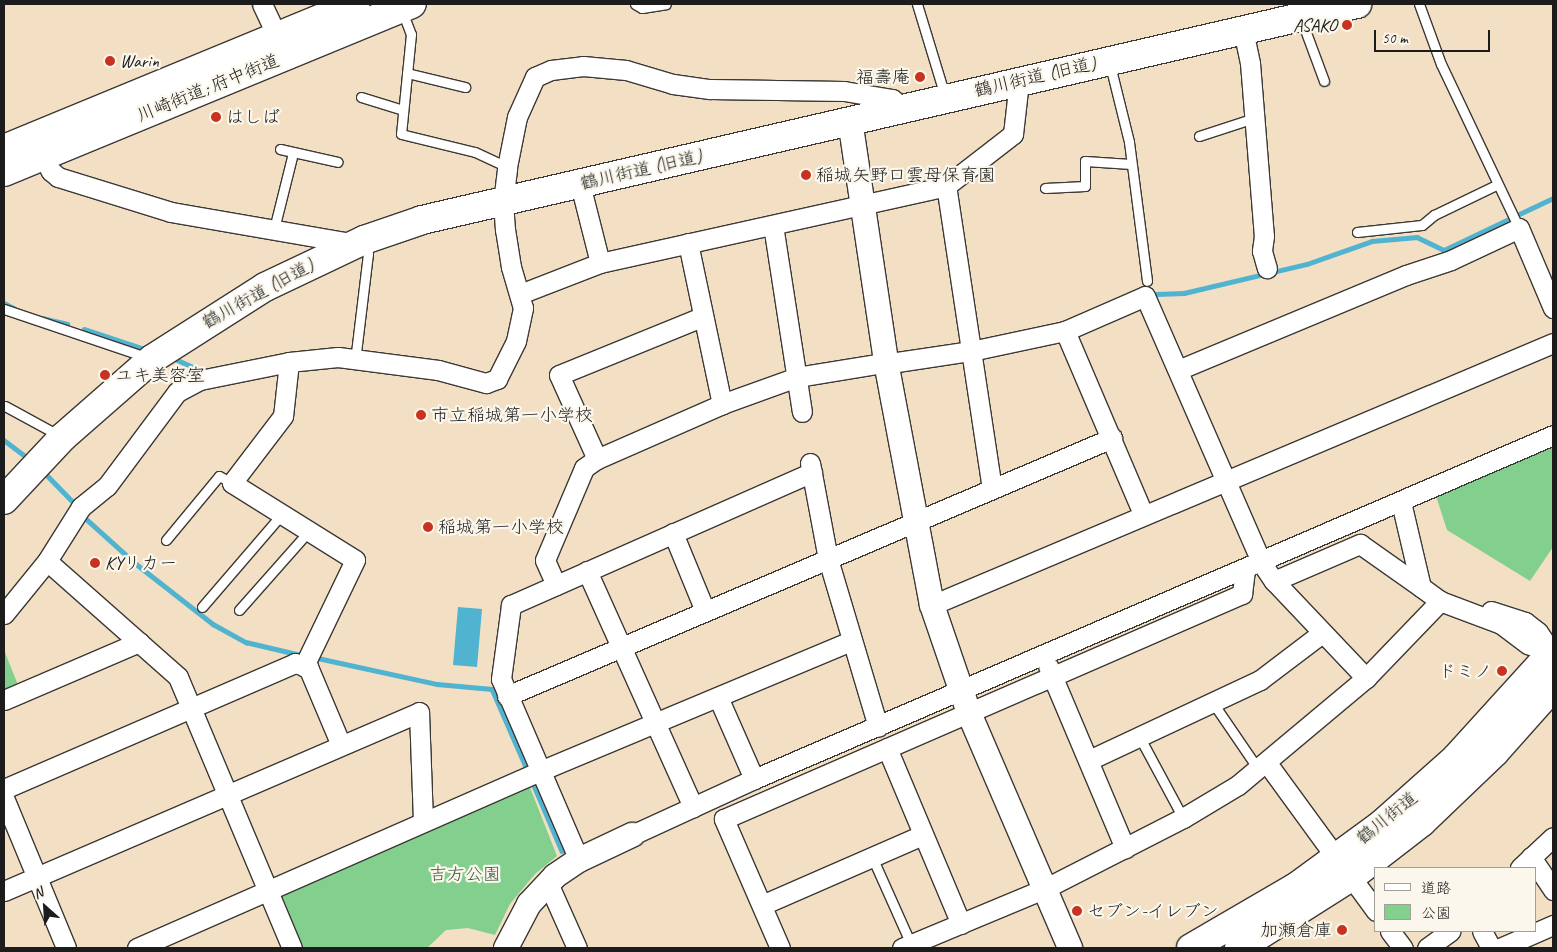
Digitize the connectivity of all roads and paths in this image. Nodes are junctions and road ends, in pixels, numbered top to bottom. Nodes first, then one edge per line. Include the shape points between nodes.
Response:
1 (262, 4) edge
2 (356, 4) edge
3 (635, 4) edge
4 (666, 4) edge
5 (917, 4) edge
6 (1357, 4) edge
7 (1419, 4) edge
8 (406, 6) edge
9 (1293, 13) edge
10 (1243, 30) junction
11 (277, 36) junction
12 (1109, 60) junction
13 (407, 73) junction
14 (1019, 81) junction
15 (1324, 81) dead end
16 (464, 86) dead end
17 (361, 97) dead end
18 (945, 99) junction
19 (903, 108) junction
20 (403, 110) junction
21 (1254, 118) junction
22 (850, 120) junction
23 (1199, 136) dead end
24 (38, 147) junction
25 (4, 149) edge
26 (280, 149) dead end
27 (293, 153) junction
28 (338, 162) dead end
29 (1131, 164) junction
30 (507, 167) junction
31 (4, 172) edge
32 (580, 184) junction
33 (1496, 185) junction
34 (946, 186) junction
35 (1045, 188) dead end
36 (503, 202) junction
37 (862, 205) junction
38 (1515, 220) junction
39 (773, 225) junction
40 (274, 229) junction
41 (1357, 232) dead end
42 (360, 242) junction
43 (688, 243) junction
44 (600, 263) junction
45 (1267, 268) dead end
46 (1147, 281) dead end
47 (520, 294) junction
48 (1553, 308) edge
49 (4, 310) edge
50 (702, 317) junction
51 (1066, 331) junction
52 (1553, 343) edge
53 (971, 351) junction
54 (152, 359) junction
55 (355, 361) junction
56 (289, 362) junction
57 (897, 362) dead end
58 (876, 364) dead end
59 (1178, 370) junction
60 (797, 377) junction
61 (722, 404) junction
62 (5, 406) dead end
63 (802, 412) dead end
64 (1553, 435) edge
65 (63, 437) junction
66 (1112, 438) junction
67 (597, 459) junction
68 (1226, 480) junction
69 (232, 483) junction
70 (992, 489) junction
71 (4, 500) edge
72 (1401, 502) junction
73 (1143, 514) junction
74 (281, 515) junction
75 (914, 522) junction
76 (309, 531) junction
77 (673, 533) junction
78 (166, 540) dead end
79 (828, 559) junction
80 (47, 561) junction
81 (1253, 566) junction
82 (587, 570) junction
83 (1274, 581) junction
84 (556, 584) junction
85 (1421, 587) junction
86 (1440, 601) junction
87 (932, 605) junction
88 (202, 607) dead end
89 (239, 610) dead end
90 (706, 611) junction
91 (4, 614) edge
92 (1322, 634) junction
93 (851, 641) junction
94 (139, 642) junction
95 (621, 647) junction
96 (1553, 652) edge
97 (1044, 656) junction
98 (307, 659) junction
99 (1053, 677) junction
100 (1366, 678) junction
101 (1553, 687) edge
102 (961, 691) junction
103 (507, 696) junction
104 (718, 697) junction
105 (4, 700) edge
106 (1213, 703) junction
107 (192, 708) junction
108 (969, 713) junction
109 (903, 716) junction
110 (655, 724) junction
111 (878, 728) junction
112 (912, 737) junction
113 (1140, 738) junction
114 (341, 745) junction
115 (888, 748) junction
116 (1089, 760) junction
117 (1263, 767) junction
118 (540, 771) junction
119 (754, 778) junction
120 (735, 788) junction
121 (4, 789) edge
122 (228, 794) junction
123 (4, 798) edge
124 (693, 807) junction
125 (745, 808) junction
126 (1183, 818) junction
127 (423, 822) junction
128 (632, 835) joint
129 (922, 835) junction
130 (1553, 837) edge
131 (1125, 848) junction
132 (872, 858) junction
133 (579, 860) junction
134 (1526, 863) edge
135 (1344, 868) junction
136 (1537, 874) edge
137 (36, 877) junction
138 (548, 883) junction
139 (1044, 889) junction
140 (1553, 890) edge
141 (4, 891) edge
142 (269, 892) junction
143 (762, 905) junction
144 (1374, 908) edge
145 (960, 924) junction
146 (1553, 925) edge
147 (1391, 932) edge
148 (1449, 932) edge
149 (1483, 932) edge
150 (1537, 932) edge
151 (1537, 932) edge
152 (907, 946) edge
153 (66, 948) edge
154 (137, 948) edge
155 (292, 948) edge
156 (506, 948) edge
157 (577, 948) edge
158 (780, 948) edge
159 (1070, 948) edge
160 (1191, 948) edge
161 (1239, 948) edge
162 (1403, 948) edge
163 (1427, 948) edge
164 (1491, 948) edge
165 (1500, 948) edge

1 - 11 street
2 - 11 main road
3 - 4 lane via 642,8
5 - 18 lane
6 - 9 main road, 鶴川街道 (旧道)
7 - 33 lane via 1440,64
8 - 13 lane via 411,34
8 - 24 main road, 川崎街道; 府中街道
9 - 10 main road, 鶴川街道 (旧道)
9 - 15 lane
10 - 12 main road, 鶴川街道 (旧道)
10 - 21 street via 1250,63
11 - 24 main road
12 - 14 main road, 鶴川街道 (旧道)
12 - 29 lane via 1129,142
13 - 16 lane
13 - 20 lane
14 - 18 main road, 鶴川街道 (旧道)
14 - 34 street via 1012,134
17 - 20 lane
18 - 19 main road, 鶴川街道 (旧道)
19 - 22 main road, 鶴川街道 (旧道)
19 - 30 street via 892,99 844,92 710,88 673,84 626,70 583,66 551,70 535,77 524,97
20 - 30 lane via 401,134 475,152
21 - 23 lane
21 - 45 street via 1264,236 1262,251
22 - 32 main road, 鶴川街道 (旧道)
22 - 37 street
24 - 25 main road
24 - 31 main road, 川崎街道; 府中街道
24 - 40 street via 51,170 67,180 171,212
26 - 27 lane
27 - 28 lane
27 - 40 lane
29 - 35 lane via 1085,161 1085,186
29 - 46 lane
30 - 36 street
32 - 36 main road, 鶴川街道 (旧道)
32 - 44 street
33 - 38 lane
33 - 41 lane via 1434,215 1422,225
34 - 37 street
34 - 53 street
36 - 42 main road, 鶴川街道 (旧道) via 422,220
36 - 47 street via 511,267
37 - 39 street
37 - 75 street
38 - 48 street
38 - 59 street via 1451,260 1406,275
39 - 43 street
39 - 60 street
40 - 42 street
42 - 54 main road, 鶴川街道 (旧道) via 265,287
42 - 55 lane via 368,254
43 - 44 street
43 - 50 street
44 - 47 street
47 - 55 street via 522,308 516,341 492,383 438,370
49 - 54 lane
50 - 61 street
50 - 67 street via 559,375
51 - 53 street
51 - 59 street via 1145,296
51 - 66 street
52 - 68 street
53 - 57 street
53 - 70 street
54 - 65 main road, 鶴川街道 (旧道)
55 - 56 street via 338,357
56 - 69 street via 283,416
56 - 80 street via 200,380 177,392 107,486 81,507
58 - 60 street
59 - 68 street
60 - 61 street
60 - 63 street
61 - 67 street
62 - 65 lane
64 - 72 street
65 - 71 main road, 鶴川街道 (旧道)
66 - 70 street
66 - 73 street
67 - 84 street via 584,468 544,560
68 - 73 street
68 - 81 street
69 - 74 street
69 - 78 lane via 219,476
70 - 75 street
72 - 81 street
72 - 85 street
73 - 87 street
74 - 76 street
74 - 88 lane
75 - 79 street
75 - 87 street
76 - 89 lane
76 - 98 street via 355,560
77 - 79 street via 811,467
77 - 82 street
77 - 90 street
79 - 90 street
79 - 93 street
80 - 91 street
80 - 94 street
81 - 83 street
81 - 97 street
81 - 99 street via 1242,594
82 - 84 street
82 - 95 street
83 - 85 street via 1360,544
83 - 92 street
84 - 103 street via 511,605 501,679
85 - 86 street
86 - 96 street via 1467,610 1505,614 1525,622 1538,632
86 - 100 street
87 - 102 street
90 - 95 street
92 - 100 street
92 - 106 street via 1260,680
93 - 104 street
93 - 111 street
94 - 105 street
94 - 107 street via 178,677
95 - 103 street
95 - 110 street
96 - 135 main road, 鶴川街道 via 1456,758
97 - 99 street
97 - 102 street
98 - 107 street
98 - 114 street
99 - 108 street
99 - 116 street
100 - 117 street
101 - 135 main road, 鶴川街道 via 1448,799
102 - 108 street
102 - 109 street
103 - 118 street
104 - 110 street
104 - 119 street
106 - 113 street
106 - 117 lane
107 - 121 street
107 - 122 street
108 - 112 street
108 - 139 street
109 - 111 street
109 - 112 street
110 - 118 street
110 - 124 street
111 - 119 street
112 - 115 street
113 - 116 street
113 - 126 lane
114 - 122 street
114 - 127 street via 419,712
115 - 125 street
115 - 129 street
116 - 131 street
117 - 126 street
117 - 135 street
118 - 127 street
118 - 133 street
119 - 120 street
120 - 124 street
120 - 125 street
122 - 137 street
122 - 142 street
123 - 137 street
124 - 128 street
125 - 143 street via 724,819
126 - 131 street
127 - 142 street
128 - 133 street
129 - 132 street
129 - 145 street
130 - 134 street
131 - 139 street
132 - 143 street
132 - 152 lane
133 - 138 street
135 - 144 street
135 - 160 main road, 鶴川街道 via 1265,906
135 - 161 main road, 鶴川街道
136 - 140 street
137 - 141 street
137 - 153 street
138 - 156 street via 529,904
138 - 157 street
139 - 145 street
139 - 159 street
142 - 154 street
142 - 155 street
143 - 158 street
145 - 152 street
146 - 151 street
147 - 162 street
148 - 163 street
149 - 164 street
150 - 165 street

